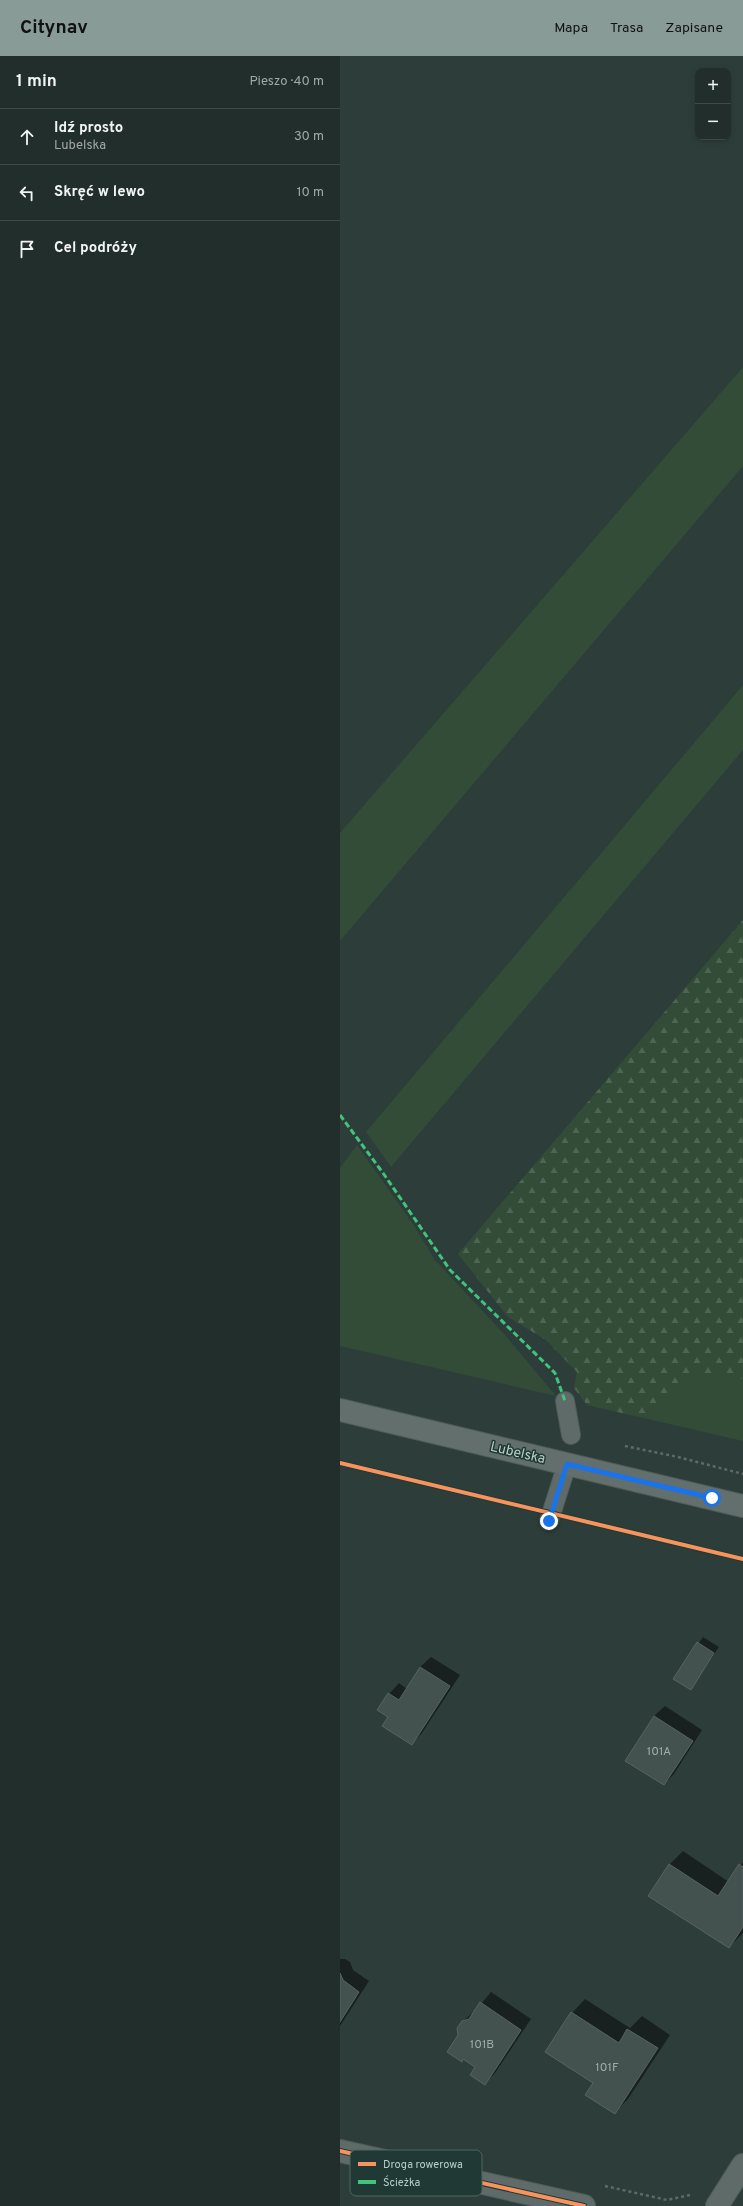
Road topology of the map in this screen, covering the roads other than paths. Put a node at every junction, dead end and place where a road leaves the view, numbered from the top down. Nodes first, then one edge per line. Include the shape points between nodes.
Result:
1 (565, 1401) dead end
2 (340, 1410) edge
3 (571, 1435) dead end
4 (567, 1464) junction
5 (743, 1506) edge
6 (549, 1521) dead end
7 (340, 2150) edge
8 (350, 2152) edge
9 (743, 2165) edge
10 (482, 2183) edge
11 (584, 2206) edge
12 (717, 2206) edge

1 - 3 lane
2 - 4 main road, Lubelska
4 - 5 main road, Lubelska
4 - 6 lane
7 - 8 street
9 - 12 street
10 - 11 street

